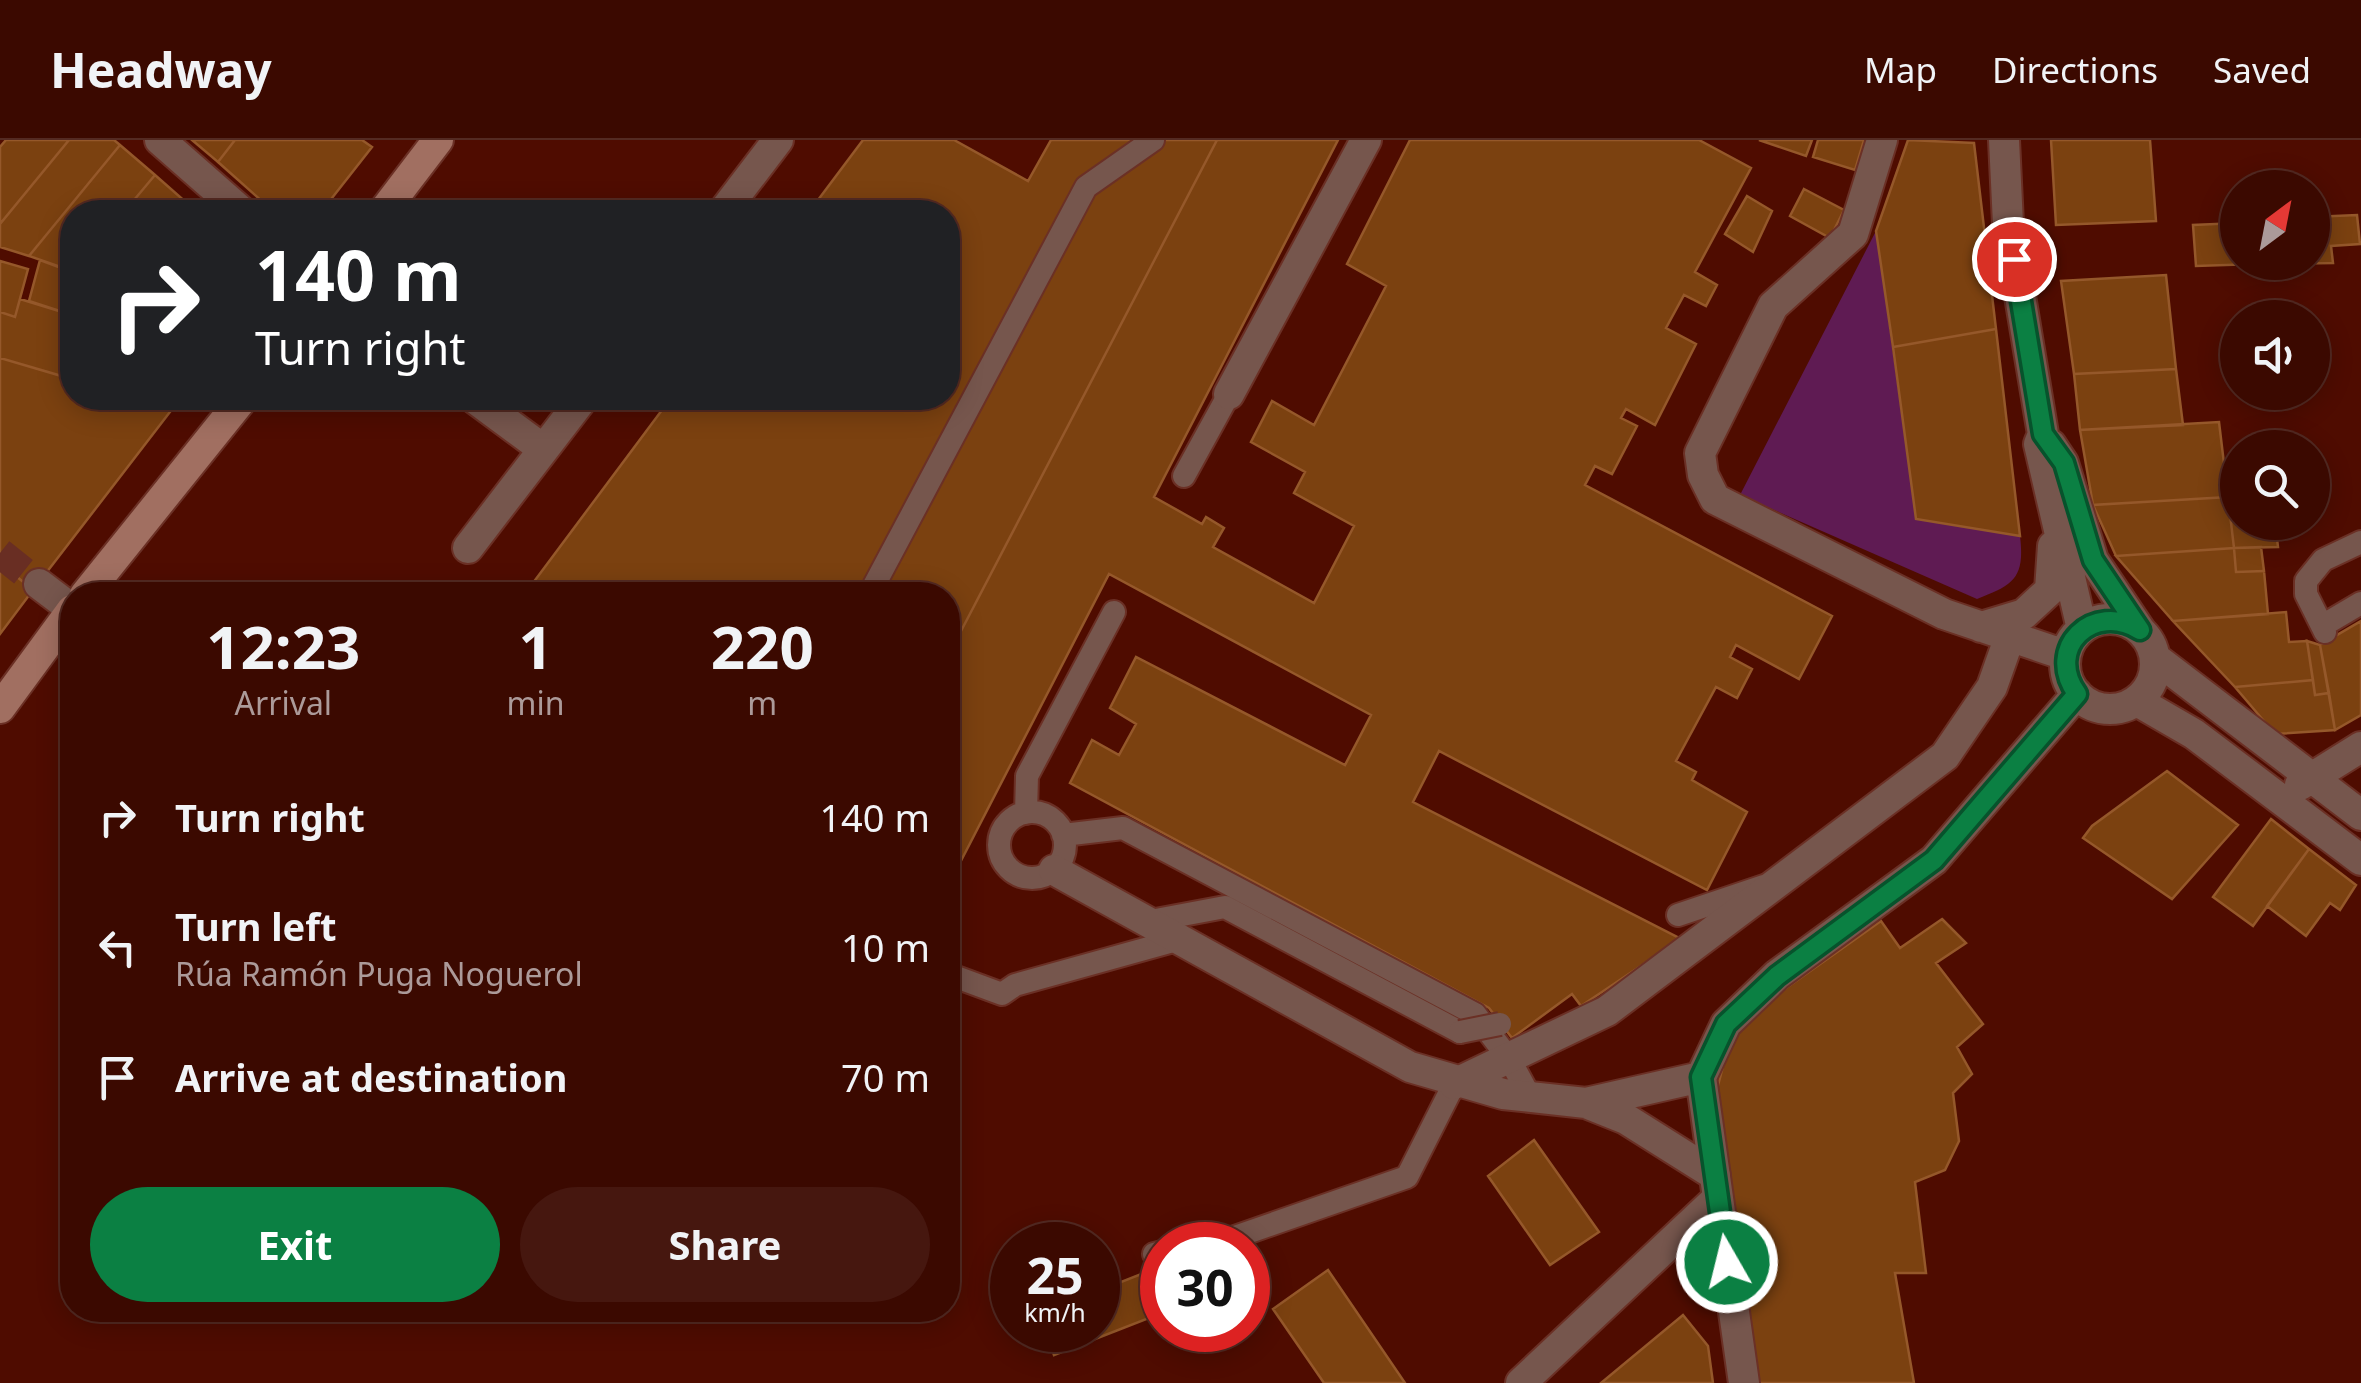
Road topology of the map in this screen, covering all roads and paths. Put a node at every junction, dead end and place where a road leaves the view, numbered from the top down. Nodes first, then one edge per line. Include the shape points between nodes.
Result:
1 (160, 140) edge
2 (438, 140) edge
3 (778, 140) edge
4 (1153, 140) edge
5 (1366, 140) edge
6 (1882, 140) edge
7 (2004, 140) edge
8 (228, 200) edge
9 (392, 200) edge
10 (732, 200) edge
11 (1229, 394) joint
12 (233, 410) edge
13 (490, 410) edge
14 (574, 410) edge
15 (2041, 439) junction
16 (544, 450) junction
17 (1184, 476) dead end
18 (2361, 542) edge
19 (468, 548) dead end
20 (95, 582) edge
21 (876, 582) edge
22 (38, 584) tunnel mouth
23 (60, 601) edge
24 (2361, 604) edge
25 (1114, 612) dead end
26 (60, 626) edge
27 (2082, 628) junction
28 (2140, 630) junction
29 (1995, 631) junction
30 (2065, 655) junction
31 (2154, 658) junction
32 (2077, 694) junction
33 (2136, 701) junction
34 (0, 708) edge
35 (2194, 734) junction
36 (2361, 747) edge
37 (2313, 776) junction
38 (1026, 813) junction
39 (2361, 815) edge
40 (1063, 835) junction
41 (2361, 860) edge
42 (1054, 870) junction
43 (1781, 880) junction
44 (1678, 915) dead end
45 (1144, 922) junction
46 (1177, 940) junction
47 (960, 978) edge
48 (1500, 1024) dead end
49 (1510, 1060) junction
50 (1701, 1077) junction
51 (1454, 1084) junction
52 (1530, 1097) junction
53 (1586, 1103) junction
54 (1716, 1187) junction
55 (1270, 1225) edge
56 (1521, 1383) edge
57 (1744, 1383) edge

1 - 8 street
2 - 9 street
3 - 10 street
4 - 21 lane via 1086,187
5 - 11 street
6 - 29 street via 1853,234 1773,306 1700,453 1703,475 1715,499 1944,614
7 - 15 street via 2008,224
11 - 17 lane
12 - 20 street
13 - 16 street
14 - 16 street
15 - 27 street
15 - 28 street via 2064,463 2093,560
15 - 29 street via 2053,543 2050,590
16 - 19 street
18 - 24 lane via 2324,560 2306,581 2324,629
22 - 23 street
25 - 38 lane via 1027,776
26 - 34 street
27 - 28 street via 2114,619
27 - 30 street
28 - 31 street
29 - 30 street
29 - 43 street via 1992,687 1945,756
30 - 32 street via 2066,678
31 - 33 street via 2154,675
31 - 37 street
32 - 33 street via 2108,710
32 - 50 street via 1934,860 1777,976 1726,1024
33 - 35 street
35 - 37 street via 2296,787
35 - 41 street
36 - 37 street
37 - 39 street
38 - 40 lane via 1050,818
38 - 42 lane via 990,841 1019,875 1040,878
40 - 42 lane via 1063,856
40 - 49 lane via 1123,828 1475,1014
42 - 45 street
43 - 44 lane
43 - 49 street via 1607,1011
45 - 46 street
45 - 48 lane, bridge via 1225,907 1460,1032
46 - 47 lane via 1002,994
46 - 51 street via 1398,1061
49 - 51 street
49 - 52 lane
50 - 53 street
50 - 54 street
51 - 52 street
51 - 55 lane via 1406,1177
52 - 53 street
53 - 54 street via 1626,1120
54 - 56 street
54 - 57 street

